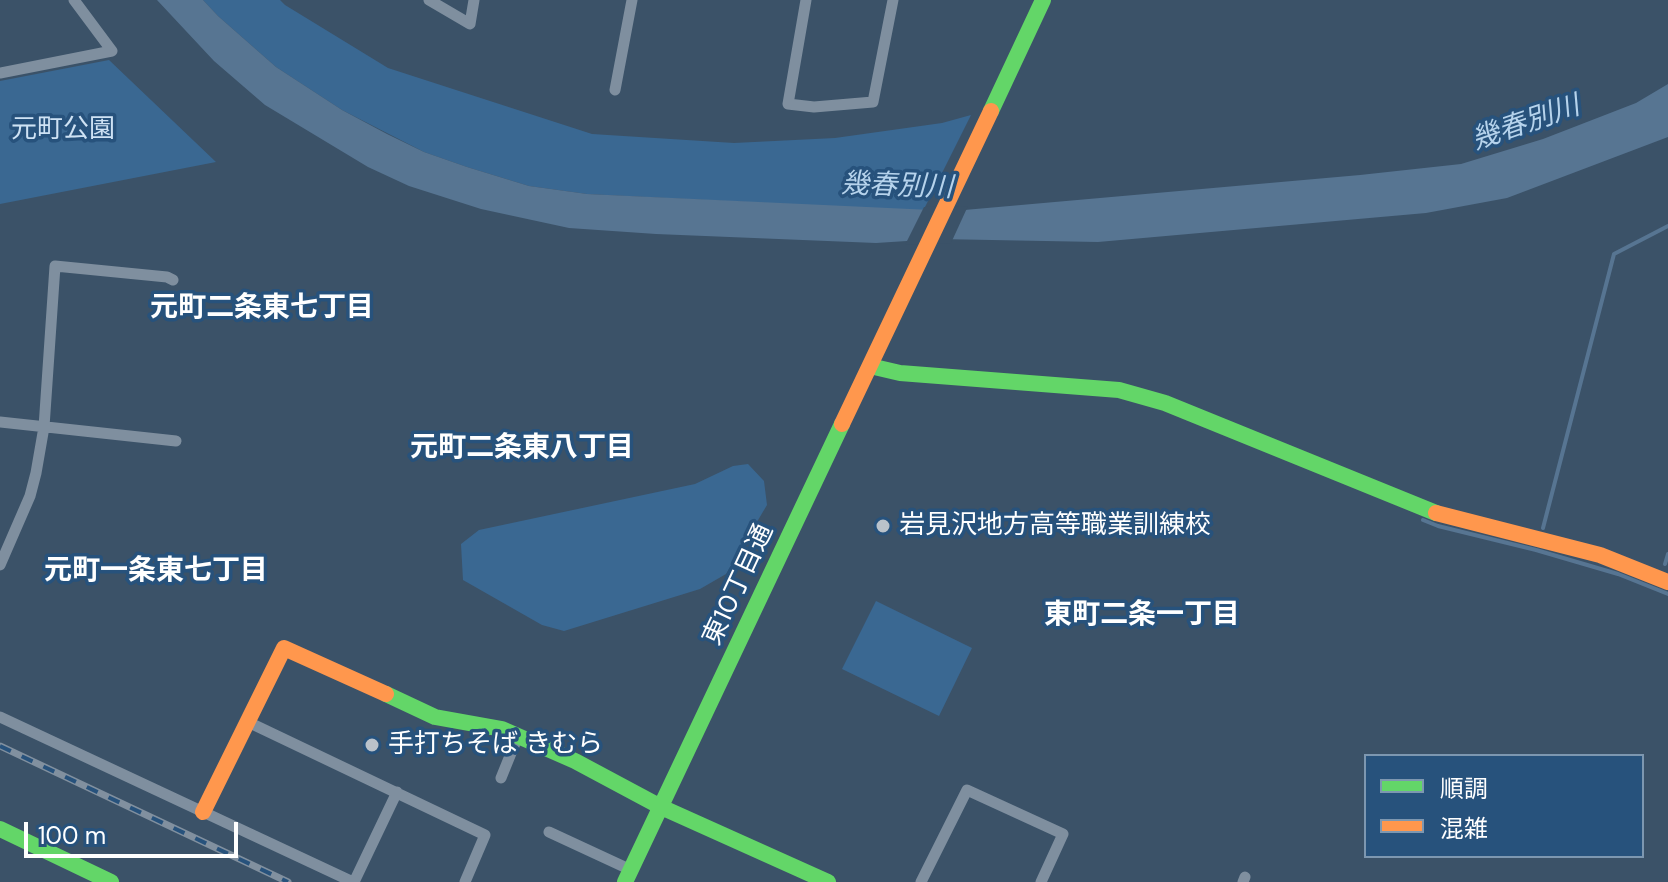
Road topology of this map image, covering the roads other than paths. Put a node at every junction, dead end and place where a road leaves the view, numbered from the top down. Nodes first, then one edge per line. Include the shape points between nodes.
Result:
1 (74, 0) edge
2 (429, 0) edge
3 (474, 0) edge
4 (632, 0) edge
5 (806, 0) edge
6 (893, 0) edge
7 (1043, 0) edge
8 (0, 73) edge
9 (615, 90) dead end
10 (173, 280) dead end
11 (870, 366) junction
12 (0, 422) edge
13 (44, 427) junction
14 (176, 441) dead end
15 (0, 565) edge
16 (1668, 582) edge
17 (0, 717) edge
18 (248, 722) junction
19 (518, 736) junction
20 (501, 778) dead end
21 (397, 792) junction
22 (661, 807) junction
23 (203, 812) junction
24 (0, 829) edge
25 (549, 832) dead end
26 (628, 876) edge
27 (111, 882) edge
28 (353, 882) edge
29 (465, 882) edge
30 (828, 882) edge
31 (921, 882) edge
32 (1041, 882) edge

1 - 8 street via 112,51
2 - 3 street via 470,24
4 - 9 street
5 - 6 street via 788,104 814,107 873,102
7 - 11 street, 東10丁目通
10 - 13 street via 55,266
11 - 16 street via 900,373 1119,390 1165,403 1432,512 1600,555
11 - 22 street, 東10丁目通
12 - 13 street
13 - 14 street
13 - 15 street via 30,496
17 - 23 street
18 - 19 street via 284,648 435,717
18 - 21 street
18 - 23 street
19 - 20 street
19 - 22 street
21 - 28 street
21 - 29 street via 485,835
22 - 26 street, 東10丁目通
22 - 30 street
23 - 28 street
24 - 27 street
25 - 26 street
31 - 32 street via 967,790 1063,834

